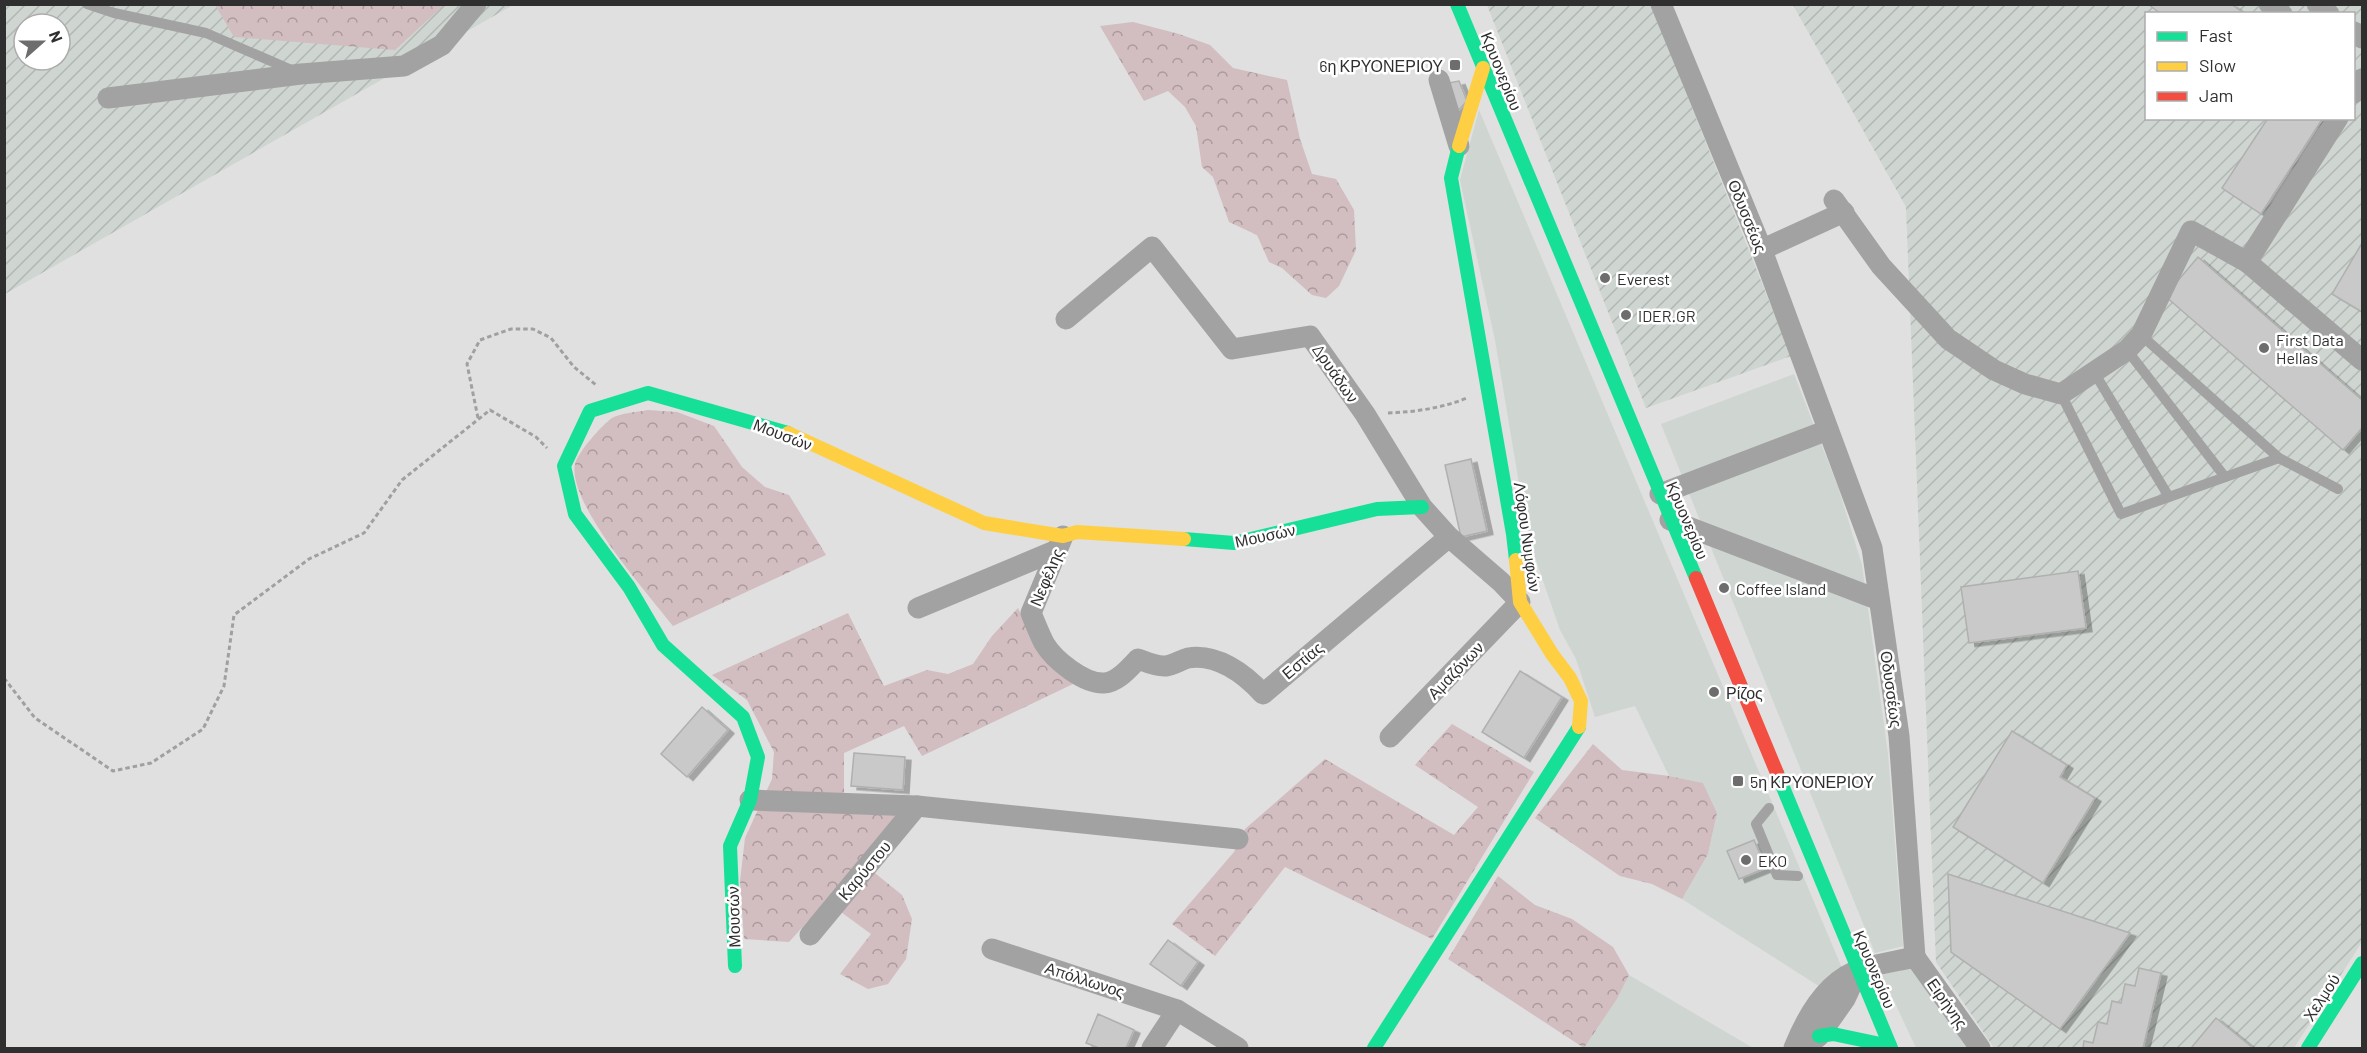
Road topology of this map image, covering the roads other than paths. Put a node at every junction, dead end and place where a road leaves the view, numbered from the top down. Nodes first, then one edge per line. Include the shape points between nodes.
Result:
1 (87, 4) edge
2 (476, 4) edge
3 (1457, 4) edge
4 (1661, 4) edge
5 (1483, 68) junction
6 (301, 74) junction
7 (1439, 80) dead end
8 (108, 98) dead end
9 (2337, 120) edge
10 (1459, 146) junction
11 (1761, 250) junction
12 (2247, 262) junction
13 (1066, 319) dead end
14 (2134, 343) junction
15 (2362, 360) edge
16 (2094, 372) junction
17 (2061, 394) junction
18 (1828, 430) junction
19 (2280, 458) junction
20 (2225, 477) junction
21 (2338, 489) dead end
22 (1660, 495) junction
23 (2169, 496) junction
24 (1422, 507) junction
25 (1670, 520) junction
26 (1449, 537) junction
27 (1060, 543) junction
28 (1880, 600) junction
29 (1520, 602) junction
30 (918, 608) dead end
31 (1138, 659) joint
32 (1390, 737) dead end
33 (750, 800) junction
34 (918, 806) junction
35 (1769, 808) dead end
36 (1238, 839) dead end
37 (1798, 876) dead end
38 (810, 935) dead end
39 (992, 949) dead end
40 (1915, 957) junction
41 (2362, 963) edge
42 (735, 966) dead end
43 (1858, 970) junction
44 (1177, 1010) junction
45 (1819, 1036) junction
46 (1890, 1047) edge
47 (1152, 1048) edge
48 (1238, 1048) edge
49 (1374, 1048) edge
50 (1794, 1048) edge
51 (1800, 1048) edge
52 (1980, 1048) edge
53 (2308, 1048) edge

1 - 6 lane via 206,33
2 - 6 street via 442,45 404,66
3 - 5 street, Κρυονερίου
4 - 11 street, Οδυσσέως
5 - 10 street, Λόφου Νυμφών
5 - 22 street, Κρυονερίου
6 - 8 street
7 - 10 street
9 - 12 street
10 - 29 street, Λόφου Νυμφών via 1451,178 1513,534
11 - 17 street via 1839,206 1881,266 1948,339 1994,370
11 - 18 street, Οδυσσέως
12 - 14 street via 2191,231
12 - 15 street
13 - 24 street, Δρυάδων via 1152,247 1232,349 1310,336 1365,414
14 - 16 street
14 - 19 lane
14 - 20 lane
16 - 17 street
16 - 23 lane
17 - 23 lane via 2121,514
18 - 22 street
18 - 28 street, Οδυσσέως via 1872,548
19 - 20 lane
19 - 21 lane
20 - 23 lane
22 - 25 street, Κρυονερίου
24 - 26 street, Δρυάδων
24 - 27 street, Μουσών via 1377,510 1234,543 1077,532
25 - 28 street
25 - 43 street, Κρυονερίου
26 - 29 street, Δρυάδων
26 - 31 street, Εστίας via 1263,694 1245,674 1211,660 1188,658 1167,666
27 - 30 street
27 - 31 street, Νεφέλης via 1031,613 1045,645 1068,668 1091,681 1106,683 1119,677
27 - 33 street, Μουσών via 984,523 781,430 648,393 590,411 564,466 575,514 629,587 663,645 743,717 758,757
28 - 40 street, Οδυσσέως via 1899,736
29 - 32 street, Αμαζόνων
29 - 49 street, Λόφου Νυμφών via 1570,678 1581,701 1581,724
33 - 34 street
33 - 42 street, Μουσών via 730,846
34 - 36 street
34 - 38 street, Καρύστου
35 - 37 lane via 1756,824 1777,874
39 - 44 street, Απόλλωνος
40 - 43 street
40 - 52 street, Ειρήνης
41 - 53 street, Χελμού
43 - 45 street via 1845,999
43 - 46 street, Κρυονερίου
43 - 50 street via 1830,988 1806,1020
44 - 47 street
44 - 48 street, Απόλλωνος
45 - 46 street via 1833,1034
45 - 51 street

